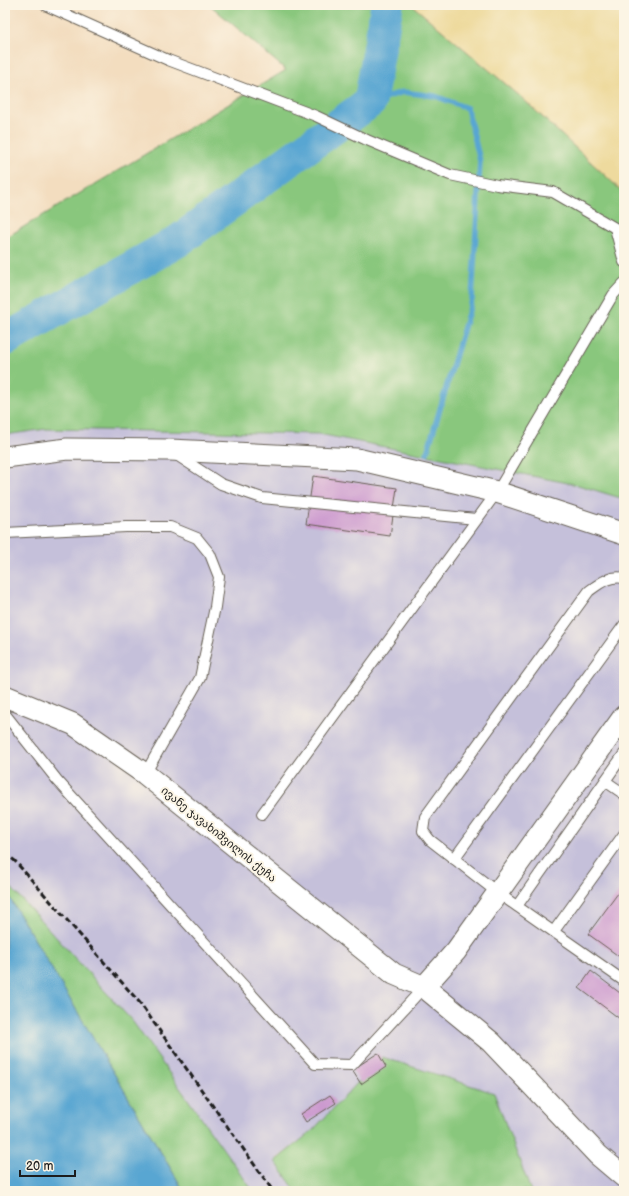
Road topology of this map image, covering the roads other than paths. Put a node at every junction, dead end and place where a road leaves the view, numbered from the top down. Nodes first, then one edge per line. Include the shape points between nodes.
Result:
1 (45, 5) edge
2 (624, 262) edge
3 (624, 282) edge
4 (170, 450) junction
5 (5, 457) edge
6 (497, 492) junction
7 (476, 519) junction
8 (5, 533) edge
9 (624, 534) edge
10 (624, 578) edge
11 (624, 625) edge
12 (5, 696) edge
13 (5, 714) edge
14 (624, 716) edge
15 (624, 754) edge
16 (145, 774) junction
17 (605, 781) junction
18 (624, 794) edge
19 (262, 814) dead end
20 (624, 834) edge
21 (454, 859) junction
22 (498, 893) junction
23 (516, 906) junction
24 (554, 931) junction
25 (624, 981) edge
26 (424, 987) junction
27 (624, 1177) edge

1 - 2 lane via 168,60 316,116 450,175 497,185 553,192 615,228
3 - 6 lane via 613,295
4 - 5 street via 67,449
4 - 6 street via 357,459
4 - 7 lane via 221,484 262,498
6 - 7 lane
6 - 9 street
7 - 19 lane
8 - 16 lane via 170,527 197,538 210,554 219,577 200,678
10 - 21 lane via 615,576 589,591 425,816 423,831
11 - 21 lane
12 - 16 street, ივანე ჯავახიშვილის ქუჩა via 73,724
13 - 26 lane via 57,780 315,1064 352,1065
14 - 22 street
15 - 17 lane
16 - 26 street, ივანე ჯავახიშვილის ქუჩა via 394,974
17 - 18 lane
17 - 23 lane
20 - 24 lane
21 - 22 lane
22 - 23 lane
22 - 26 street via 456,951
23 - 24 lane
24 - 25 lane
26 - 27 street, ივანე ჯავახიშვილის ქუჩა via 492,1042 598,1155

